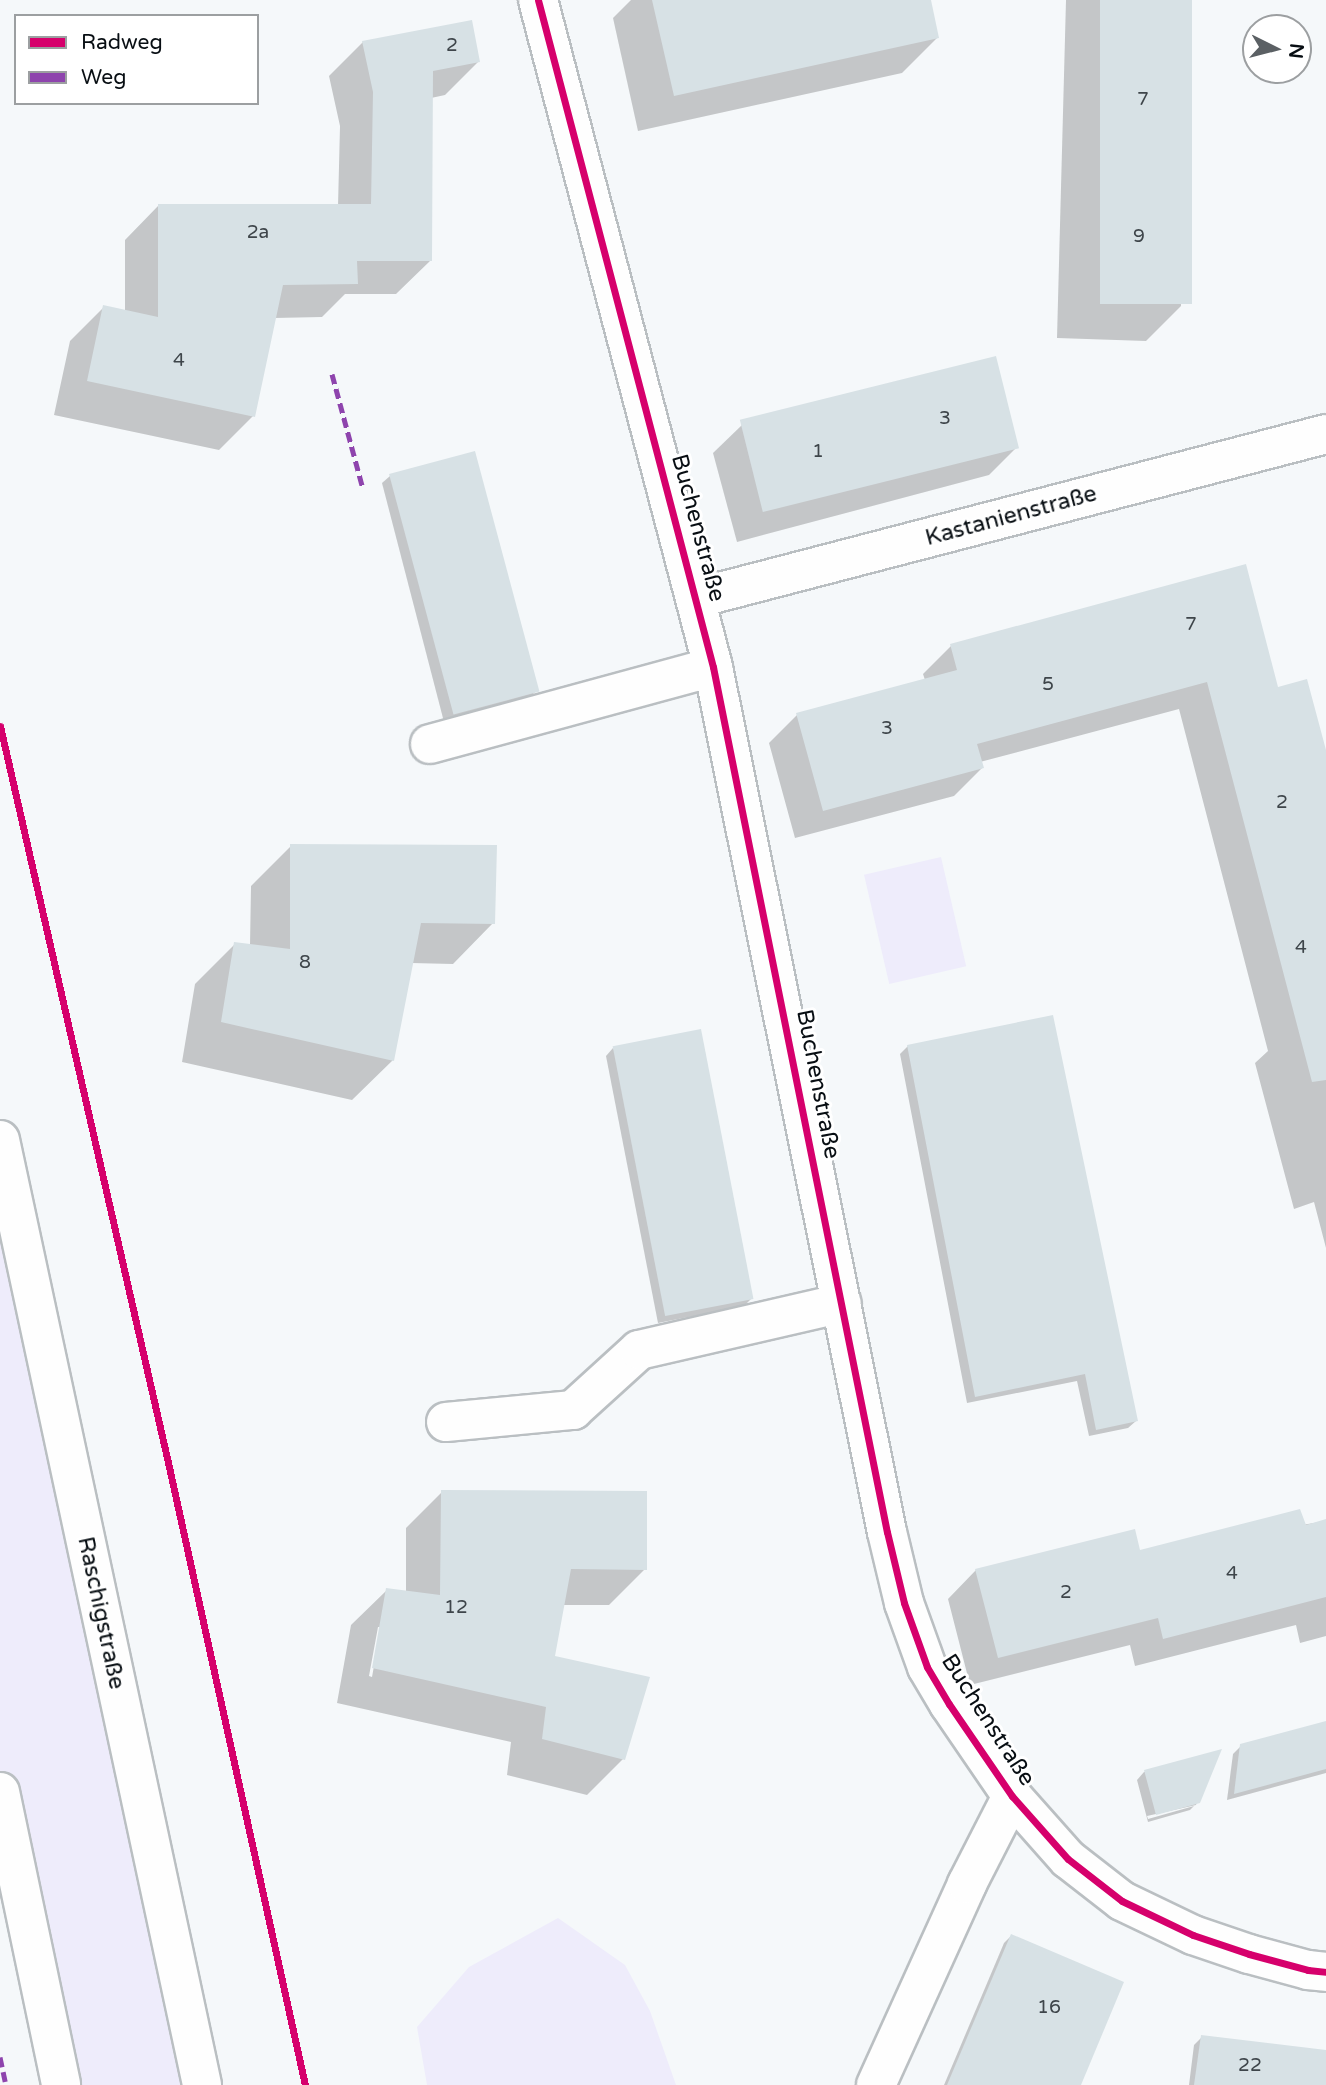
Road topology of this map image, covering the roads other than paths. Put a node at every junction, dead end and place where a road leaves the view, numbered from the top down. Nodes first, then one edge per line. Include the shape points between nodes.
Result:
1 (538, 0) edge
2 (1326, 433) edge
3 (697, 598) junction
4 (713, 667) junction
5 (430, 744) dead end
6 (0, 1140) edge
7 (842, 1303) junction
8 (446, 1422) dead end
9 (0, 1792) edge
10 (1012, 1796) junction
11 (1326, 1972) edge
12 (61, 2085) edge
13 (202, 2085) edge
14 (876, 2085) edge

1 - 3 street, Buchenstraße
2 - 3 street, Kastanienstraße
3 - 4 street, Buchenstraße
4 - 5 street
4 - 7 street, Buchenstraße
6 - 13 street, Raschigstraße
7 - 8 street via 639,1349 573,1410
7 - 10 street, Buchenstraße via 904,1603 927,1667
9 - 12 street
10 - 11 street, Buchenstraße via 1068,1859 1122,1901 1194,1936 1261,1958
10 - 14 street, Buchenstraße

